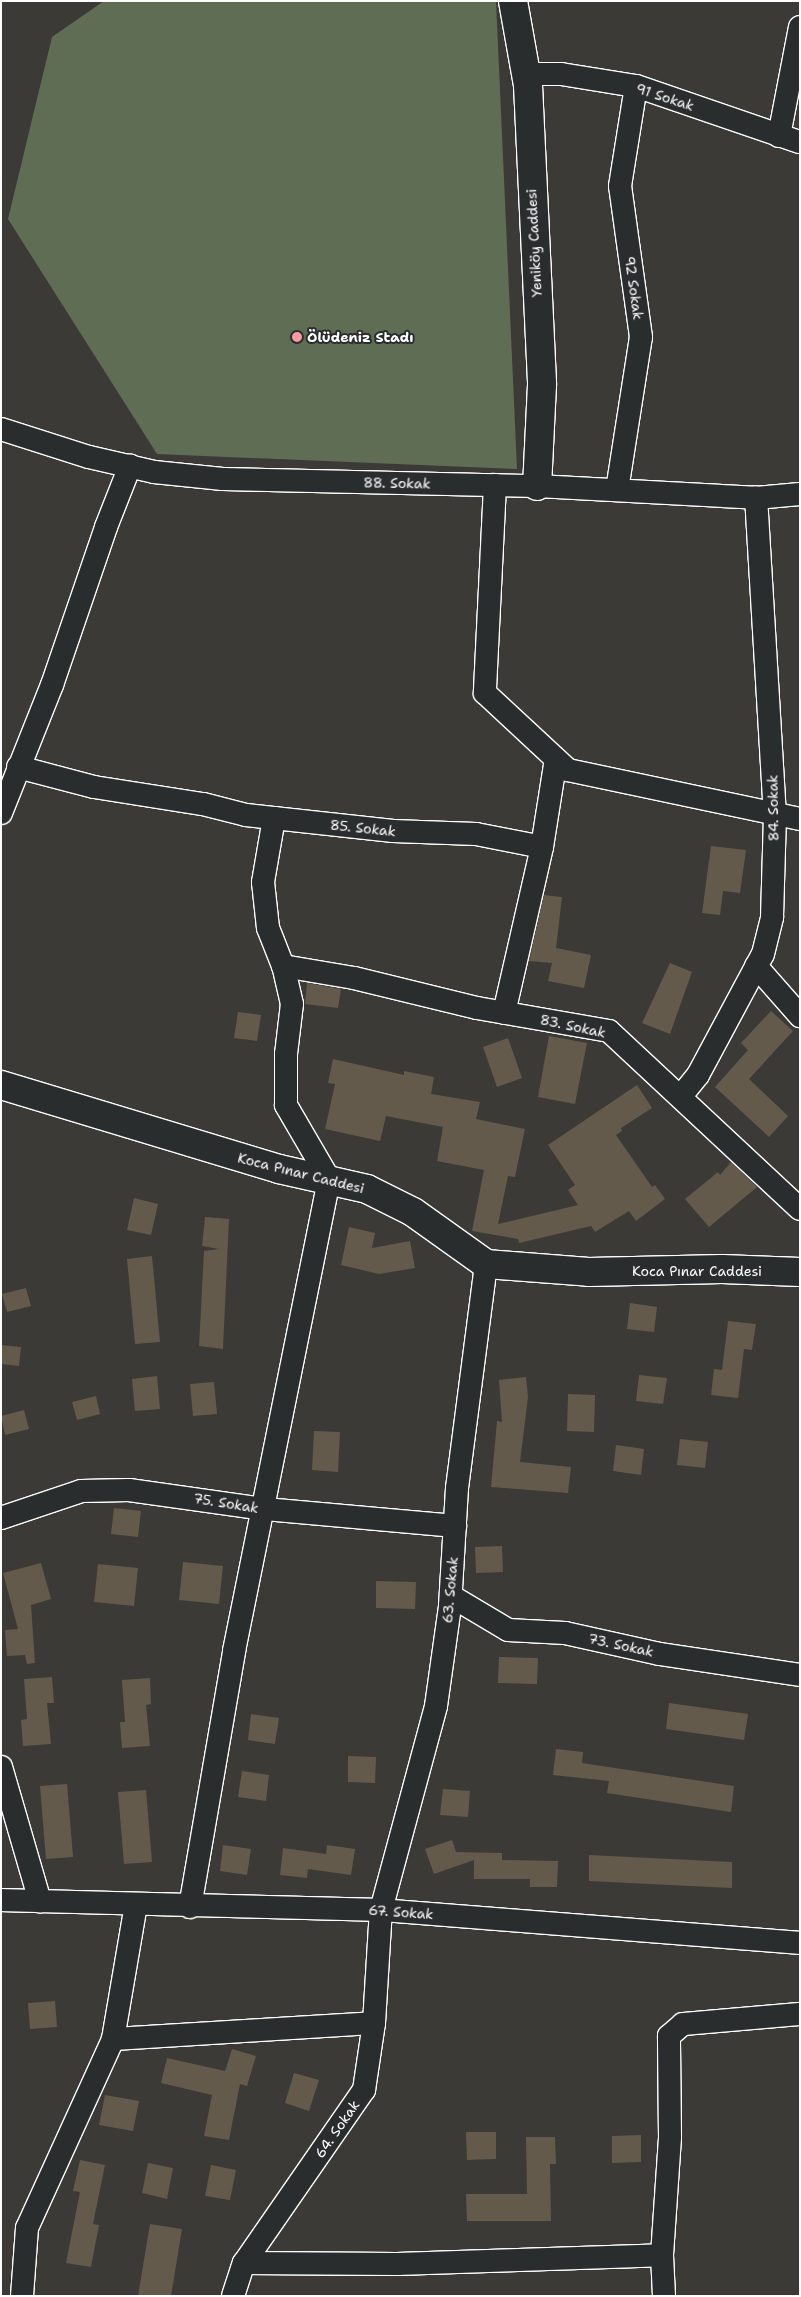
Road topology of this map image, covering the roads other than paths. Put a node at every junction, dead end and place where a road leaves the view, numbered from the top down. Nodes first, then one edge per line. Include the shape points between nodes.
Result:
1 (513, 1) edge
2 (800, 27) edge
3 (526, 74) junction
4 (636, 86) junction
5 (789, 139) edge
6 (1, 428) edge
7 (130, 466) junction
8 (495, 485) junction
9 (537, 486) junction
10 (617, 490) junction
11 (800, 494) edge
12 (756, 498) junction
13 (556, 758) junction
14 (18, 767) junction
15 (1, 813) edge
16 (775, 816) junction
17 (274, 818) junction
18 (800, 819) edge
19 (542, 847) junction
20 (283, 966) junction
21 (756, 966) junction
22 (504, 1013) junction
23 (800, 1016) edge
24 (1, 1085) edge
25 (681, 1096) junction
26 (329, 1179) junction
27 (800, 1209) edge
28 (486, 1264) junction
29 (800, 1272) edge
30 (265, 1509) junction
31 (1, 1518) edge
32 (455, 1526) junction
33 (450, 1596) junction
34 (800, 1675) edge
35 (1, 1767) edge
36 (1, 1900) edge
37 (40, 1901) junction
38 (136, 1905) junction
39 (190, 1906) junction
40 (381, 1910) junction
41 (800, 1942) edge
42 (800, 2014) edge
43 (374, 2023) junction
44 (113, 2039) junction
45 (662, 2255) junction
46 (244, 2263) junction
47 (22, 2296) edge
48 (234, 2296) edge
49 (664, 2296) edge

1 - 3 street, Yeniköy Caddesi
2 - 5 street
3 - 4 street, 91 Sokak via 562,74
3 - 9 street, Yeniköy Caddesi via 542,385
4 - 5 street, 91 Sokak
4 - 10 street, 92 Sokak via 620,186 641,337
6 - 7 street, 88. Sokak
7 - 8 street, 88. Sokak via 223,479
7 - 14 street via 52,685
8 - 9 street, 88. Sokak
8 - 13 street via 484,693
9 - 10 street, 88. Sokak
10 - 12 street, 88. Sokak
11 - 12 street, 88. Sokak
12 - 16 street, 84. Sokak
13 - 16 street via 568,770
13 - 19 street
14 - 15 street
14 - 17 street, 85. Sokak via 94,787
16 - 18 street
16 - 21 street, 84. Sokak via 772,917 763,954
17 - 19 street, 85. Sokak via 393,831 476,834
17 - 20 street via 262,882 268,928
19 - 22 street
20 - 22 street, 83. Sokak via 354,978
20 - 26 street via 292,1004 286,1054 286,1105
21 - 23 street
21 - 25 street, 84. Sokak via 698,1075
22 - 25 street, 83. Sokak via 609,1031
24 - 26 street, Koca Pınar Caddesi via 279,1169
25 - 27 street, 83. Sokak
26 - 28 street, Koca Pınar Caddesi via 367,1190 413,1212
26 - 30 street
28 - 29 street, Koca Pınar Caddesi via 589,1272 722,1269
28 - 32 street, 63. Sokak
30 - 31 street, 75. Sokak via 129,1490 81,1491
30 - 32 street, 75. Sokak
30 - 39 street via 234,1651
32 - 33 street, 63. Sokak
33 - 34 street, 73. Sokak via 508,1630 565,1633 660,1654
33 - 40 street, 63. Sokak via 436,1706
35 - 37 street
36 - 37 street, 67. Sokak
37 - 38 street, 67. Sokak
38 - 39 street, 67. Sokak
38 - 44 street
39 - 40 street, 67. Sokak
40 - 41 street, 67. Sokak
40 - 43 street, 64. Sokak
42 - 45 street via 683,2024 669,2036 670,2136
43 - 44 street
43 - 46 street, 64. Sokak via 364,2090
44 - 47 street via 27,2228
45 - 46 street via 397,2264
45 - 49 street
46 - 48 street, 64. Sokak

